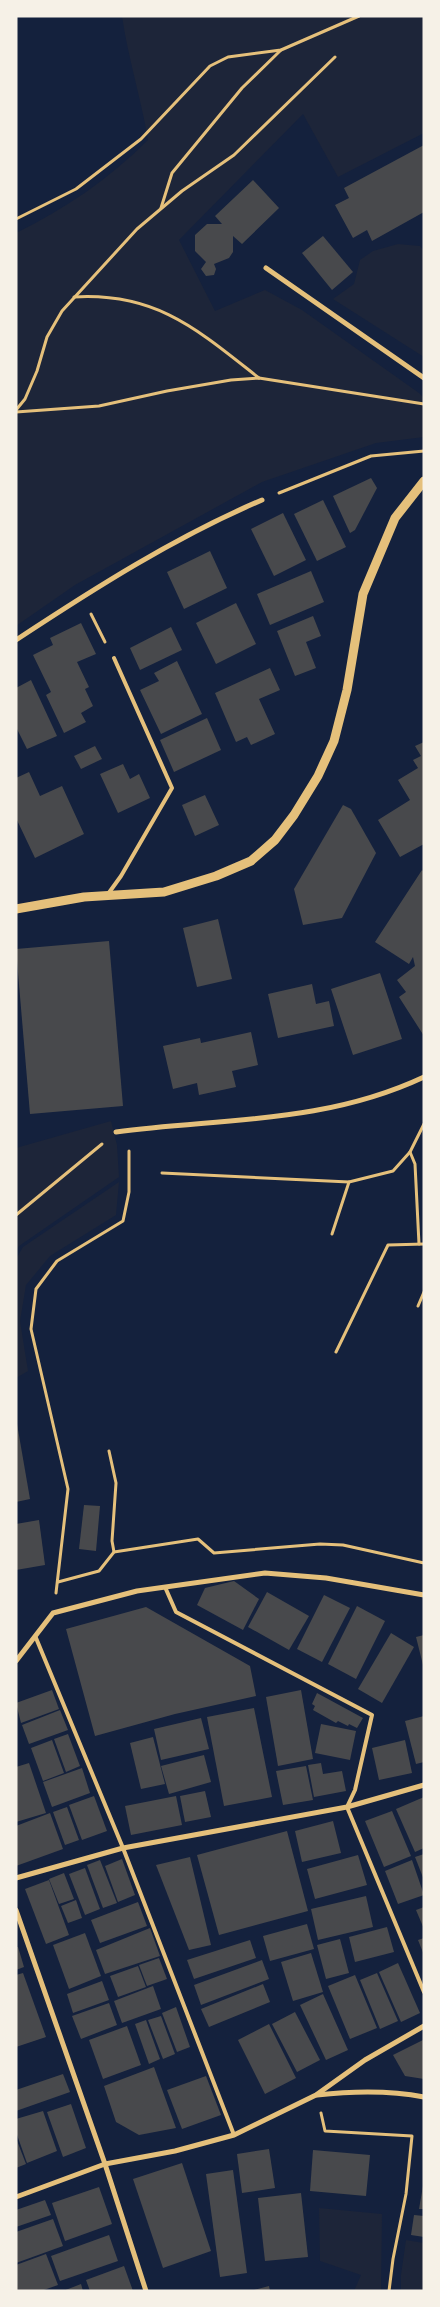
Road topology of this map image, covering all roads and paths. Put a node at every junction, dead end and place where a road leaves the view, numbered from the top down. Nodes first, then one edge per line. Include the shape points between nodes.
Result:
1 (360, 16) edge
2 (281, 50) junction
3 (335, 57) dead end
4 (161, 208) junction
5 (16, 220) edge
6 (266, 268) dead end
7 (74, 298) junction
8 (259, 378) junction
9 (424, 378) edge
10 (424, 404) edge
11 (16, 411) edge
12 (424, 451) edge
13 (424, 481) edge
14 (262, 500) joint
15 (82, 596) junction
16 (16, 640) edge
17 (114, 658) joint
18 (106, 896) junction
19 (16, 909) edge
20 (424, 1077) edge
21 (424, 1124) edge
22 (129, 1131) junction
23 (116, 1132) joint
24 (410, 1152) junction
25 (162, 1173) dead end
26 (349, 1182) junction
27 (16, 1215) edge
28 (332, 1234) dead end
29 (419, 1244) junction
30 (424, 1244) edge
31 (424, 1292) edge
32 (418, 1306) dead end
33 (336, 1352) dead end
34 (110, 1451) dead end
35 (114, 1552) junction
36 (424, 1563) edge
37 (58, 1582) junction
38 (166, 1587) junction
39 (424, 1595) edge
40 (53, 1613) junction
41 (36, 1638) junction
42 (16, 1661) edge
43 (424, 1785) edge
44 (347, 1807) junction
45 (123, 1848) junction
46 (16, 1878) edge
47 (16, 1910) edge
48 (424, 1992) edge
49 (424, 2026) edge
50 (316, 2095) junction
51 (424, 2097) edge
52 (234, 2135) junction
53 (105, 2164) junction
54 (16, 2197) edge
55 (146, 2291) edge
56 (389, 2291) edge

1 - 2 path
2 - 4 path via 242,88 172,173
2 - 5 path via 228,57 210,66 141,139 76,189
3 - 4 path via 234,155
4 - 7 path via 137,229
6 - 9 street
7 - 8 path via 101,296 134,301 164,312 199,331
7 - 11 path via 53,324 29,391
8 - 10 path
8 - 11 path via 167,391 99,406
12 - 14 path via 371,456
13 - 18 street via 395,518 362,594 347,690 334,741 318,776 275,840 251,861 216,876 164,892
14 - 15 street via 226,515
15 - 16 street
15 - 17 path
17 - 18 lane via 172,788
18 - 19 street via 84,896
20 - 22 street via 341,1106 279,1118
21 - 24 path
22 - 23 street
22 - 37 path via 129,1192 123,1221 57,1261 36,1289 31,1330 68,1489
23 - 27 path
24 - 26 path via 393,1171
24 - 29 path via 415,1164
25 - 26 path
26 - 28 path
29 - 30 path
29 - 33 path via 388,1245
31 - 32 path
34 - 35 path via 116,1483
35 - 36 path via 198,1539 214,1553 344,1545
35 - 37 path via 99,1571
37 - 40 path
38 - 39 street via 265,1572 326,1578
38 - 40 street via 136,1591
38 - 44 lane via 176,1612 372,1715 355,1790
40 - 41 street
41 - 42 street
41 - 45 lane
43 - 44 street
44 - 45 street
44 - 48 lane
45 - 46 street
45 - 52 lane
47 - 53 street
49 - 50 street via 365,2060
50 - 51 street via 350,2091
50 - 52 street
50 - 56 path via 326,2131 412,2136 406,2194
52 - 53 street via 175,2151
53 - 54 street
53 - 55 street

